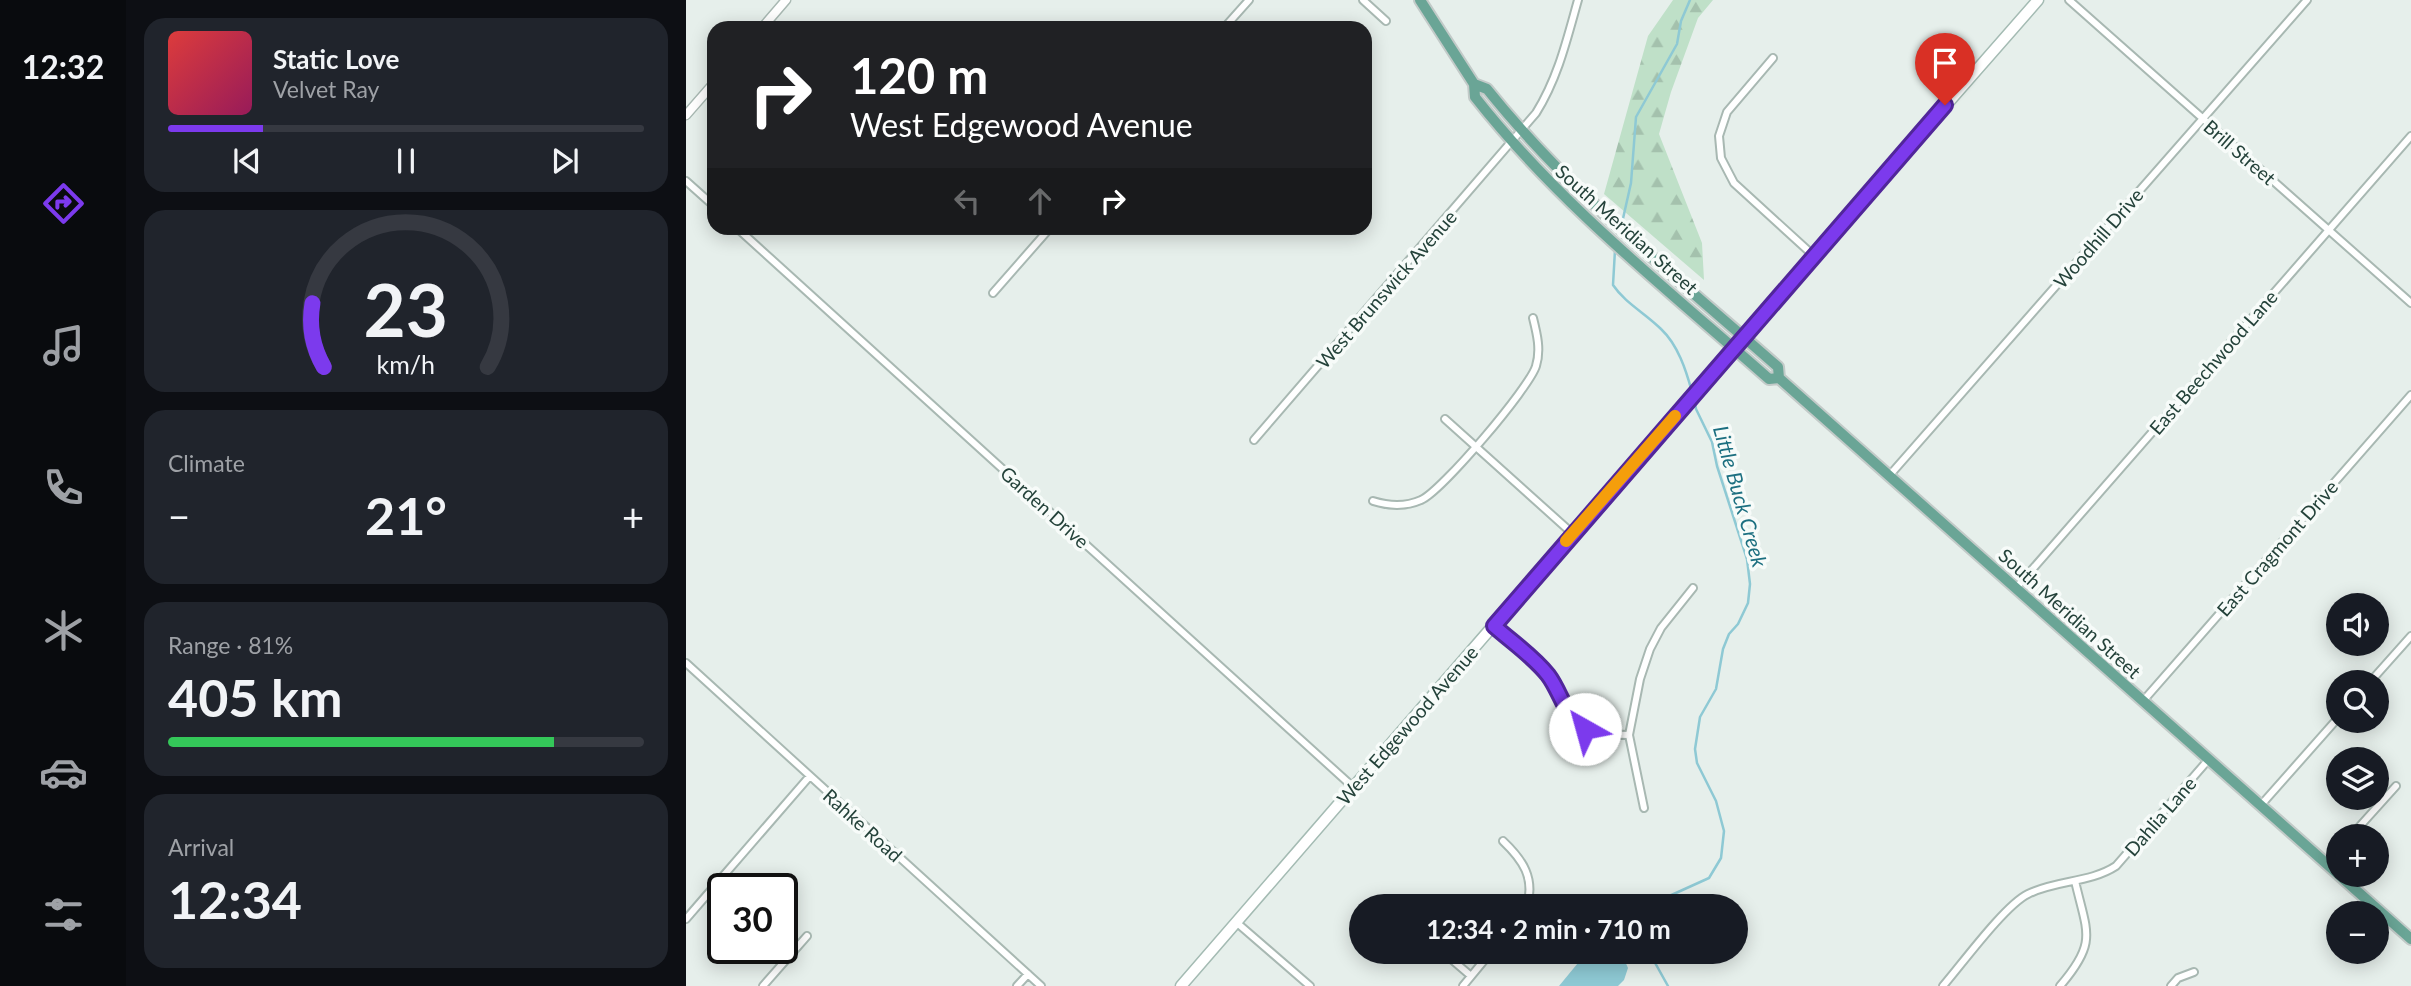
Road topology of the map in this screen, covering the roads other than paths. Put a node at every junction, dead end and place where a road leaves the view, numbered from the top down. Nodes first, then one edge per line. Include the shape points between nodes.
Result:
1 (786, 0) edge
2 (1249, 0) edge
3 (1363, 0) edge
4 (1420, 0) edge
5 (1578, 0) edge
6 (2038, 0) edge
7 (2069, 0) edge
8 (2307, 0) edge
9 (768, 21) edge
10 (1230, 21) edge
11 (1386, 21) dead end
12 (1773, 58) dead end
13 (707, 91) edge
14 (686, 115) edge
15 (2203, 119) junction
16 (2411, 136) edge
17 (1517, 137) junction
18 (686, 181) edge
19 (707, 200) edge
20 (2329, 230) junction
21 (745, 235) edge
22 (1044, 235) edge
23 (1814, 256) junction
24 (993, 293) dead end
25 (2411, 303) edge
26 (1533, 318) dead end
27 (1744, 337) junction
28 (1734, 348) junction
29 (1779, 378) junction
30 (2411, 395) edge
31 (1446, 419) dead end
32 (1254, 440) dead end
33 (1475, 446) junction
34 (1889, 476) junction
35 (1373, 501) dead end
36 (1573, 534) junction
37 (1693, 588) dead end
38 (2015, 588) junction
39 (1494, 626) junction
40 (2411, 636) edge
41 (686, 663) edge
42 (2381, 670) edge
43 (2143, 701) junction
44 (2326, 732) edge
45 (1629, 735) junction
46 (2209, 759) junction
47 (809, 777) junction
48 (2396, 786) dead end
49 (1353, 787) junction
50 (2261, 805) junction
51 (1644, 808) dead end
52 (2362, 824) edge
53 (1503, 841) dead end
54 (2326, 863) edge
55 (2075, 881) junction
56 (2352, 887) edge
57 (1529, 894) edge
58 (686, 919) edge
59 (1236, 922) junction
60 (807, 936) dead end
61 (2411, 939) edge
62 (1457, 964) edge
63 (1481, 964) edge
64 (2194, 972) dead end
65 (1028, 974) junction
66 (1471, 976) junction
67 (2062, 983) edge
68 (763, 986) edge
69 (1017, 986) edge
70 (1041, 986) edge
71 (1181, 986) edge
72 (1310, 986) edge
73 (1463, 986) edge
74 (1943, 986) edge
75 (2071, 986) edge
76 (2171, 986) edge

1 - 9 street
2 - 10 street
3 - 11 street
4 - 17 main road, South Meridian Street via 1474,84 1475,97
5 - 17 street, West Brunswick Avenue via 1551,85
6 - 23 main road, West Edgewood Avenue
7 - 15 street, Brill Street
8 - 15 street, Woodhill Drive
12 - 23 street via 1727,112 1719,136 1720,154 1734,183
13 - 14 street
15 - 20 street, Brill Street
15 - 34 street, Woodhill Drive
16 - 20 street, East Beechwood Lane
17 - 27 main road, South Meridian Street
17 - 28 main road, South Meridian Street via 1546,180
17 - 32 street, West Brunswick Avenue
18 - 19 street
20 - 25 street, Brill Street
20 - 38 street, East Beechwood Lane
21 - 49 street, Garden Drive
22 - 24 street
23 - 27 main road, West Edgewood Avenue
26 - 33 street via 1538,351 1533,376
27 - 28 main road, West Edgewood Avenue
27 - 29 main road, South Meridian Street via 1777,367
28 - 29 main road, South Meridian Street via 1769,379
28 - 36 main road, West Edgewood Avenue
29 - 34 main road, South Meridian Street
30 - 43 street, East Cragmont Drive
31 - 33 street
33 - 35 street via 1422,500 1397,505
33 - 36 street
34 - 38 main road, South Meridian Street
36 - 39 main road, West Edgewood Avenue
37 - 45 street via 1668,617 1650,649
38 - 43 main road, South Meridian Street
39 - 45 street via 1543,669 1579,726 1599,734
39 - 49 main road, West Edgewood Avenue
40 - 42 street
41 - 47 street, Rahke Road
43 - 46 main road, South Meridian Street
44 - 50 street
45 - 51 street
46 - 50 main road, South Meridian Street
46 - 55 street, Dahlia Lane via 2116,866
47 - 58 street
47 - 65 street, Rahke Road
48 - 52 street
49 - 59 main road, West Edgewood Avenue
50 - 54 main road, South Meridian Street
53 - 57 street via 1526,868
55 - 67 street via 2086,947 2081,961
55 - 74 street, Dahlia Lane via 2031,892 2015,902
56 - 61 main road, South Meridian Street
59 - 71 main road, West Edgewood Avenue
59 - 72 street
60 - 68 street
62 - 66 street
63 - 66 street
64 - 76 street
65 - 69 street
65 - 70 street, Rahke Road
66 - 73 street
67 - 75 street

